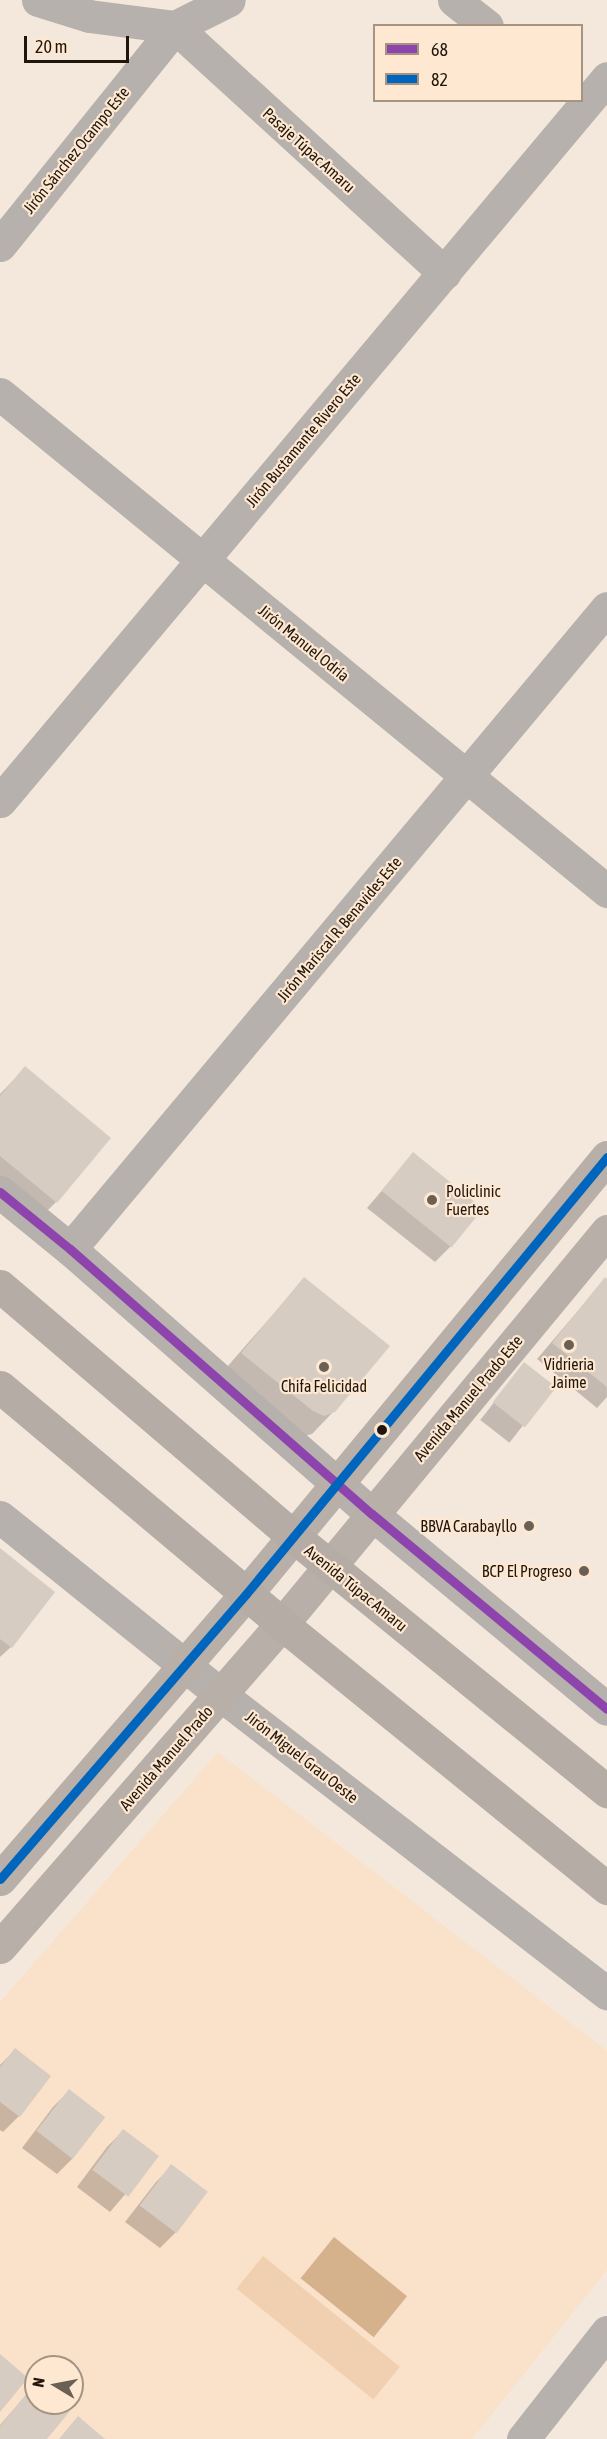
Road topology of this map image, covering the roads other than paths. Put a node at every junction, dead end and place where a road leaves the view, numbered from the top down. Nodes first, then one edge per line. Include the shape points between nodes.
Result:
1 (38, 0) edge
2 (229, 0) edge
3 (454, 0) edge
4 (484, 24) edge
5 (175, 27) junction
6 (607, 78) edge
7 (591, 109) edge
8 (0, 245) edge
9 (444, 273) junction
10 (0, 394) edge
11 (202, 560) junction
12 (607, 608) edge
13 (466, 776) junction
14 (0, 801) edge
15 (607, 891) edge
16 (607, 1157) edge
17 (0, 1192) edge
18 (607, 1231) edge
19 (70, 1249) junction
20 (0, 1286) edge
21 (0, 1387) edge
22 (339, 1484) junction
23 (372, 1514) junction
24 (0, 1517) edge
25 (293, 1536) junction
26 (330, 1567) junction
27 (246, 1594) junction
28 (282, 1624) junction
29 (185, 1665) junction
30 (221, 1695) junction
31 (607, 1709) edge
32 (607, 1791) edge
33 (0, 1879) edge
34 (607, 1888) edge
35 (0, 1947) edge
36 (607, 1993) edge
37 (607, 2332) edge
38 (523, 2439) edge

1 - 5 street via 89,16
2 - 5 street
3 - 4 street
5 - 8 street, Jirón Sánchez Ocampo Este
5 - 9 street, Pasaje Túpac Amaru
6 - 7 street, Jirón Bustamante Rivero Este
7 - 9 street, Jirón Bustamante Rivero Este
9 - 11 street, Jirón Bustamante Rivero Este
10 - 11 street, Jirón Manuel Odría
11 - 13 street, Jirón Manuel Odría
11 - 14 street, Jirón Bustamante Rivero Este
12 - 13 street, Jirón Mariscal R. Benavides Este
13 - 15 street, Jirón Manuel Odría
13 - 19 street, Jirón Mariscal R. Benavides Este
16 - 22 main road
17 - 19 street
18 - 23 main road, Avenida Manuel Prado Este
19 - 22 street
20 - 25 highway, Avenida Túpac Amaru
21 - 27 highway
22 - 23 street
22 - 25 main road
23 - 26 main road, Avenida Manuel Prado Este
23 - 31 street
24 - 29 street, Jirón Miguel Grau Oeste
25 - 26 highway, Avenida Túpac Amaru
25 - 27 main road
26 - 28 main road, Avenida Manuel Prado
26 - 32 highway, Avenida Túpac Amaru
27 - 28 highway
27 - 29 main road
28 - 30 main road, Avenida Manuel Prado
28 - 34 highway
29 - 30 street, Jirón Miguel Grau Oeste
29 - 33 main road
30 - 35 main road, Avenida Manuel Prado
30 - 36 street, Jirón Miguel Grau Oeste
37 - 38 street

